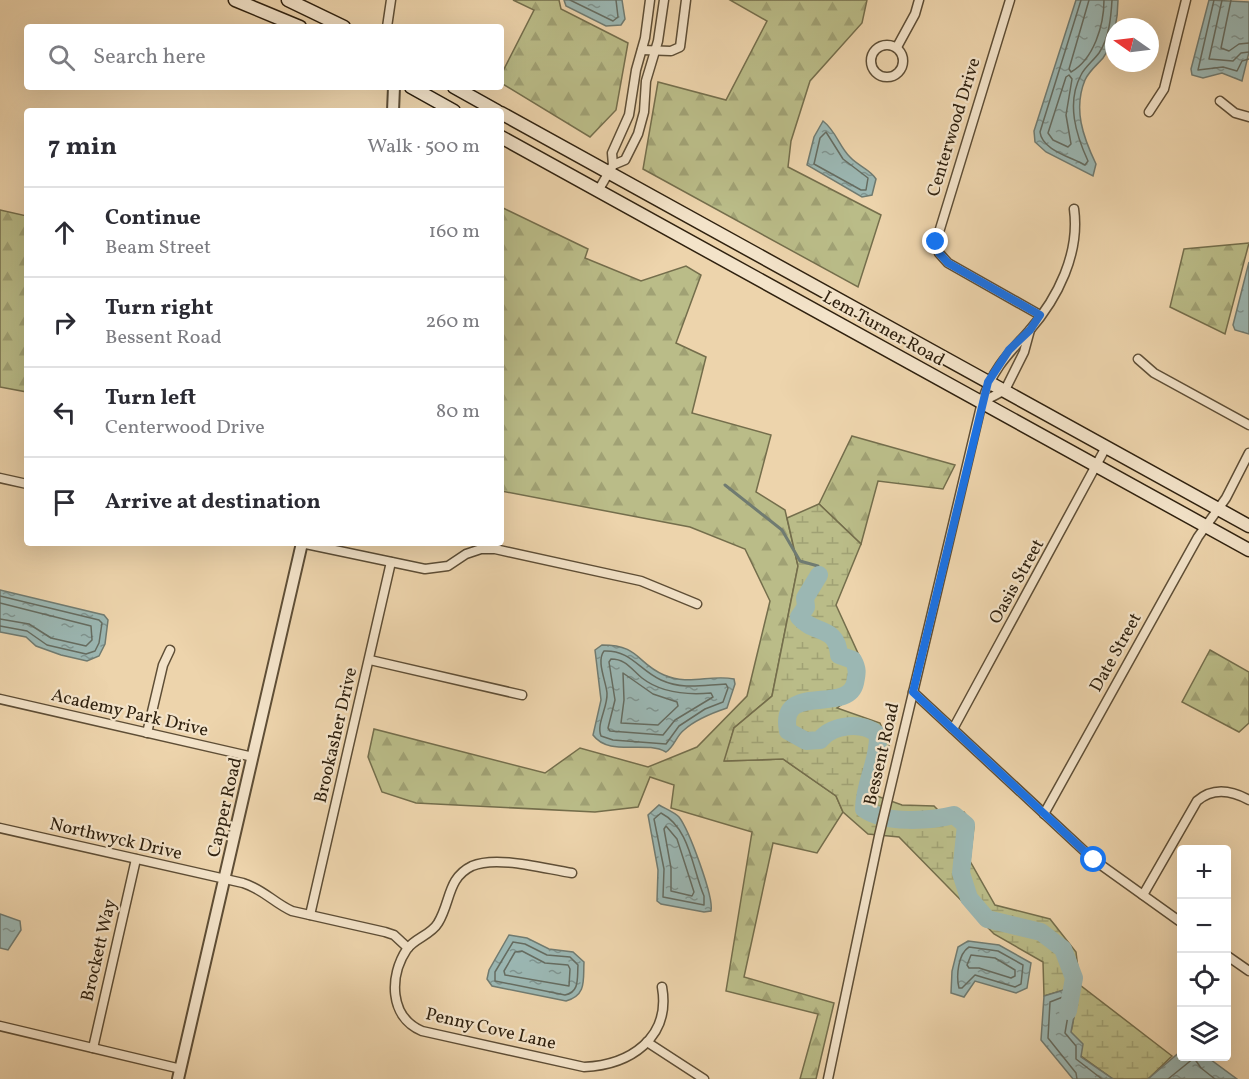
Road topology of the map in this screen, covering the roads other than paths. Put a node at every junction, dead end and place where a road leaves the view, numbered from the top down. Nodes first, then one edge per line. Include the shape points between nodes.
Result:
1 (235, 0) edge
2 (288, 0) edge
3 (391, 0) edge
4 (650, 0) edge
5 (664, 0) edge
6 (686, 0) edge
7 (919, 0) edge
8 (1010, 0) edge
9 (1186, 0) edge
10 (293, 24) edge
11 (338, 24) edge
12 (387, 24) edge
13 (897, 47) dead end
14 (642, 50) junction
15 (654, 52) junction
16 (394, 90) edge
17 (416, 90) edge
18 (459, 90) edge
19 (1220, 101) dead end
20 (393, 108) edge
21 (449, 108) edge
22 (492, 108) edge
23 (1149, 111) dead end
24 (504, 115) edge
25 (1249, 117) edge
26 (504, 139) edge
27 (610, 168) junction
28 (598, 191) junction
29 (1074, 209) dead end
30 (803, 279) junction
31 (793, 298) junction
32 (1040, 315) junction
33 (1030, 330) junction
34 (1138, 359) dead end
35 (988, 382) junction
36 (1005, 390) junction
37 (982, 402) junction
38 (1249, 425) edge
39 (1106, 447) junction
40 (1249, 453) edge
41 (1098, 466) junction
42 (0, 478) edge
43 (24, 483) edge
44 (1218, 508) junction
45 (1206, 526) junction
46 (1249, 526) edge
47 (301, 546) edge
48 (316, 546) edge
49 (1249, 550) edge
50 (391, 562) junction
51 (697, 604) dead end
52 (170, 650) dead end
53 (370, 660) junction
54 (913, 692) junction
55 (522, 695) dead end
56 (0, 699) edge
57 (953, 729) junction
58 (147, 734) junction
59 (253, 757) junction
60 (1249, 800) edge
61 (1044, 814) junction
62 (0, 828) edge
63 (136, 859) junction
64 (572, 873) dead end
65 (225, 880) junction
66 (1143, 895) junction
67 (310, 915) junction
68 (1177, 919) edge
69 (408, 948) junction
70 (1231, 958) edge
71 (1249, 970) edge
72 (662, 987) dead end
73 (0, 1026) edge
74 (647, 1042) junction
75 (93, 1048) junction
76 (180, 1074) edge
77 (704, 1079) edge
78 (828, 1079) edge

1 - 10 main road
2 - 11 main road
3 - 12 street
4 - 14 street
5 - 15 street
6 - 15 street via 680,47
7 - 13 street
8 - 32 street, Centerwood Drive via 936,242 948,263
9 - 23 street via 1164,89
14 - 15 street
14 - 27 street via 629,115 612,153
15 - 27 street via 638,134 625,160
16 - 20 street
17 - 21 main road
18 - 22 main road, Lem Turner Road
19 - 25 street via 1235,113
24 - 27 main road, Lem Turner Road
26 - 28 main road, Lem Turner Road
27 - 28 street
27 - 30 main road, Lem Turner Road
28 - 31 main road, Lem Turner Road
29 - 32 street, Bessent Road via 1076,230 1066,272
30 - 31 main road
30 - 35 main road, Lem Turner Road
31 - 37 main road, Lem Turner Road
32 - 33 street, Bessent Road
33 - 35 street, Bessent Road via 1009,350
33 - 36 street, Bessent Road
34 - 38 street via 1154,373
35 - 36 main road, Lem Turner Road
35 - 37 street, Bessent Road
36 - 37 street
36 - 39 main road, Lem Turner Road
37 - 41 main road, Lem Turner Road
37 - 54 street, Bessent Road
39 - 41 street, Oasis Street
39 - 44 main road, Lem Turner Road
40 - 44 street, Date Street
41 - 45 main road, Lem Turner Road
41 - 57 street, Oasis Street
42 - 43 street
44 - 45 street, Date Street
44 - 46 main road, Lem Turner Road
45 - 49 main road, Lem Turner Road
45 - 61 street, Date Street
47 - 59 street, Capper Road
48 - 50 street
50 - 51 street via 437,569 473,551 495,549 641,581
50 - 53 street, Brookasher Drive
52 - 58 street
53 - 55 street
53 - 67 street, Brookasher Drive
54 - 57 street
54 - 78 street, Bessent Road
56 - 58 street, Academy Park Drive
57 - 61 street
58 - 59 street, Academy Park Drive
59 - 65 street, Capper Road
60 - 66 street via 1218,791 1197,801
61 - 66 street via 1094,860
62 - 63 street, Northwyck Drive
63 - 65 street, Northwyck Drive
63 - 75 street, Brockett Way
64 - 69 street via 492,861 475,865 461,872 453,883 438,924
65 - 67 street, Northwyck Drive via 257,888 281,906
65 - 76 street, Capper Road
66 - 68 street
67 - 69 street, Northwyck Drive via 394,935
69 - 74 street, Penny Cove Lane via 401,961 395,992 397,1008 411,1026 422,1031 584,1067 622,1061
70 - 71 street
72 - 74 street, Penny Cove Lane via 665,1001
73 - 75 street
74 - 77 street
75 - 76 street

